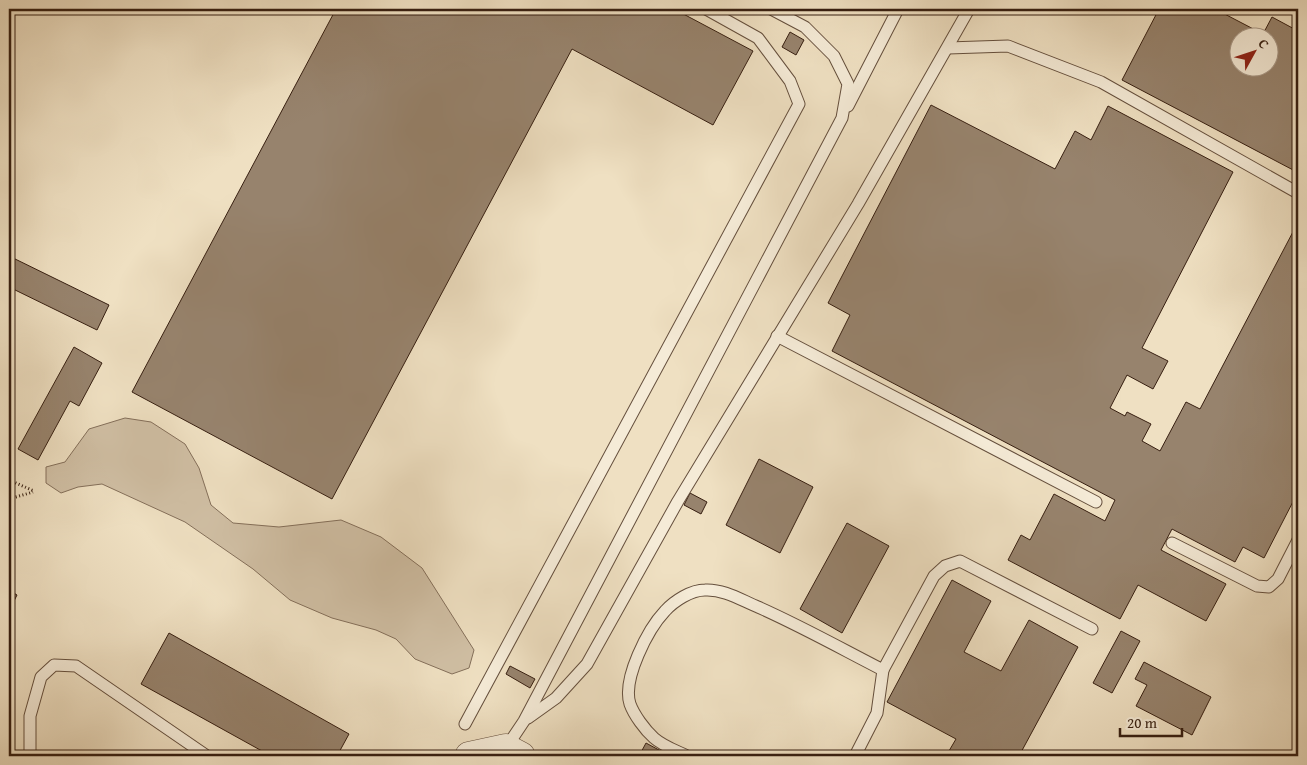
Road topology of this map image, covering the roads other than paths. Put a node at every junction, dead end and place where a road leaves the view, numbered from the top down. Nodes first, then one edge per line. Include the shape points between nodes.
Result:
1 (706, 9) edge
2 (771, 9) edge
3 (898, 9) edge
4 (969, 9) edge
5 (948, 48) junction
6 (842, 118) junction
7 (1298, 193) edge
8 (777, 336) junction
9 (1096, 502) dead end
10 (1298, 540) edge
11 (1172, 543) dead end
12 (1092, 629) dead end
13 (883, 670) junction
14 (524, 721) junction
15 (465, 724) dead end
16 (513, 752) edge
17 (30, 756) edge
18 (207, 756) edge
19 (469, 756) edge
20 (687, 756) edge
21 (855, 756) edge

1 - 15 lane via 758,38 790,81 799,104
2 - 6 lane via 804,27 834,56 848,84
3 - 6 lane
4 - 5 lane
5 - 7 lane via 1008,46 1101,82
5 - 8 lane
6 - 14 lane
8 - 9 lane
8 - 14 lane via 678,501 587,664 556,698
10 - 11 lane via 1278,579 1269,587 1258,586
12 - 13 lane via 960,561 945,566 934,576
13 - 20 lane via 727,593 704,590 687,595 666,610 653,626 634,666 629,685 630,704 654,738
13 - 21 lane via 877,713
14 - 16 lane
16 - 19 street
17 - 18 lane via 30,716 40,676 54,664 76,666

